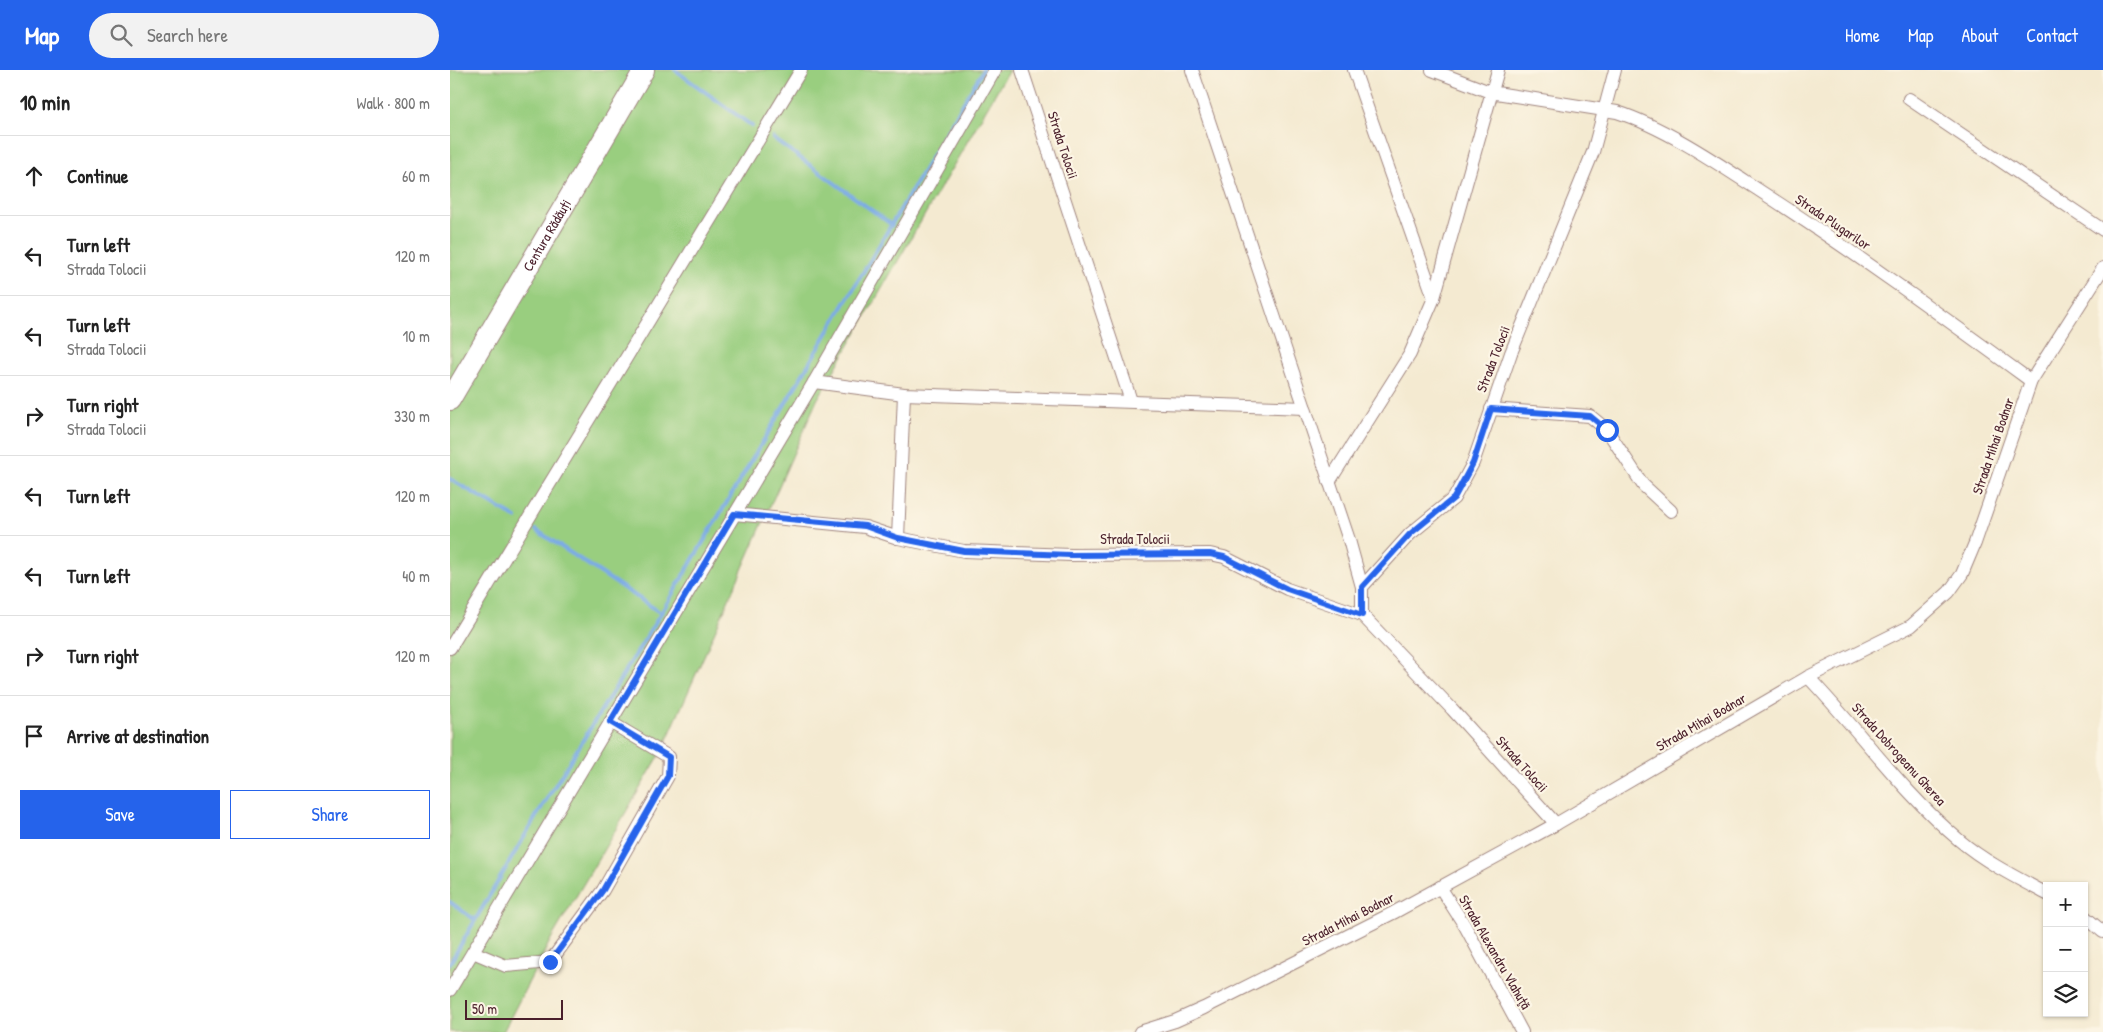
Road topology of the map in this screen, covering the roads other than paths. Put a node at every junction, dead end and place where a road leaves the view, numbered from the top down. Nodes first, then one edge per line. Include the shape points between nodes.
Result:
1 (644, 70) edge
2 (801, 70) edge
3 (995, 70) edge
4 (1022, 70) edge
5 (1192, 70) edge
6 (1354, 70) edge
7 (1432, 70) edge
8 (1498, 70) edge
9 (1615, 70) edge
10 (1490, 92) junction
11 (1909, 98) dead end
12 (1605, 110) junction
13 (2103, 230) edge
14 (2103, 268) edge
15 (1434, 298) junction
16 (2031, 381) junction
17 (814, 382) junction
18 (904, 394) junction
19 (450, 400) edge
20 (1131, 401) junction
21 (1305, 408) junction
22 (1491, 409) junction
23 (1329, 482) junction
24 (1671, 510) dead end
25 (734, 514) junction
26 (898, 538) junction
27 (1362, 587) junction
28 (1362, 615) junction
29 (450, 648) edge
30 (1808, 677) junction
31 (610, 722) junction
32 (1556, 824) junction
33 (1440, 887) junction
34 (2043, 892) edge
35 (2088, 919) edge
36 (2103, 932) edge
37 (473, 952) junction
38 (450, 990) edge
39 (1140, 1032) edge
40 (1522, 1032) edge

1 - 19 main road, Centura Rădăuți
2 - 29 street
3 - 17 street
4 - 20 street, Strada Tolocii
5 - 21 street
6 - 15 street
7 - 10 street
8 - 10 street
9 - 12 street, Strada Tolocii
10 - 12 street
10 - 15 street
11 - 13 street
12 - 16 street, Strada Plugarilor via 1631,117 1709,158 1814,226
12 - 22 street, Strada Tolocii via 1592,152 1510,353
14 - 16 street, Strada Mihai Bodnar
15 - 23 street via 1410,354
16 - 30 street, Strada Mihai Bodnar via 1975,543 1962,574 1949,592 1911,626
17 - 18 street
17 - 25 street
18 - 20 street
18 - 26 street
20 - 21 street
21 - 23 street
22 - 24 street via 1590,416 1607,430 1643,485
22 - 27 street, Strada Tolocii via 1473,463 1454,498 1410,534
23 - 27 street
25 - 26 street, Strada Tolocii via 865,526
25 - 31 street
26 - 28 street, Strada Tolocii via 964,551 1070,555 1210,554 1224,557 1287,589
27 - 28 street
28 - 32 street, Strada Tolocii
30 - 32 street, Strada Mihai Bodnar
30 - 34 street, Strada Dobrogeanu Gherea via 1844,714 1908,792 1959,841
31 - 37 street
31 - 37 street via 669,757 668,776 603,890 550,962 506,966
32 - 33 street, Strada Mihai Bodnar
33 - 39 street, Strada Mihai Bodnar via 1204,1008
33 - 40 street, Strada Alexandru Vlahuţă
35 - 36 street
37 - 38 street

